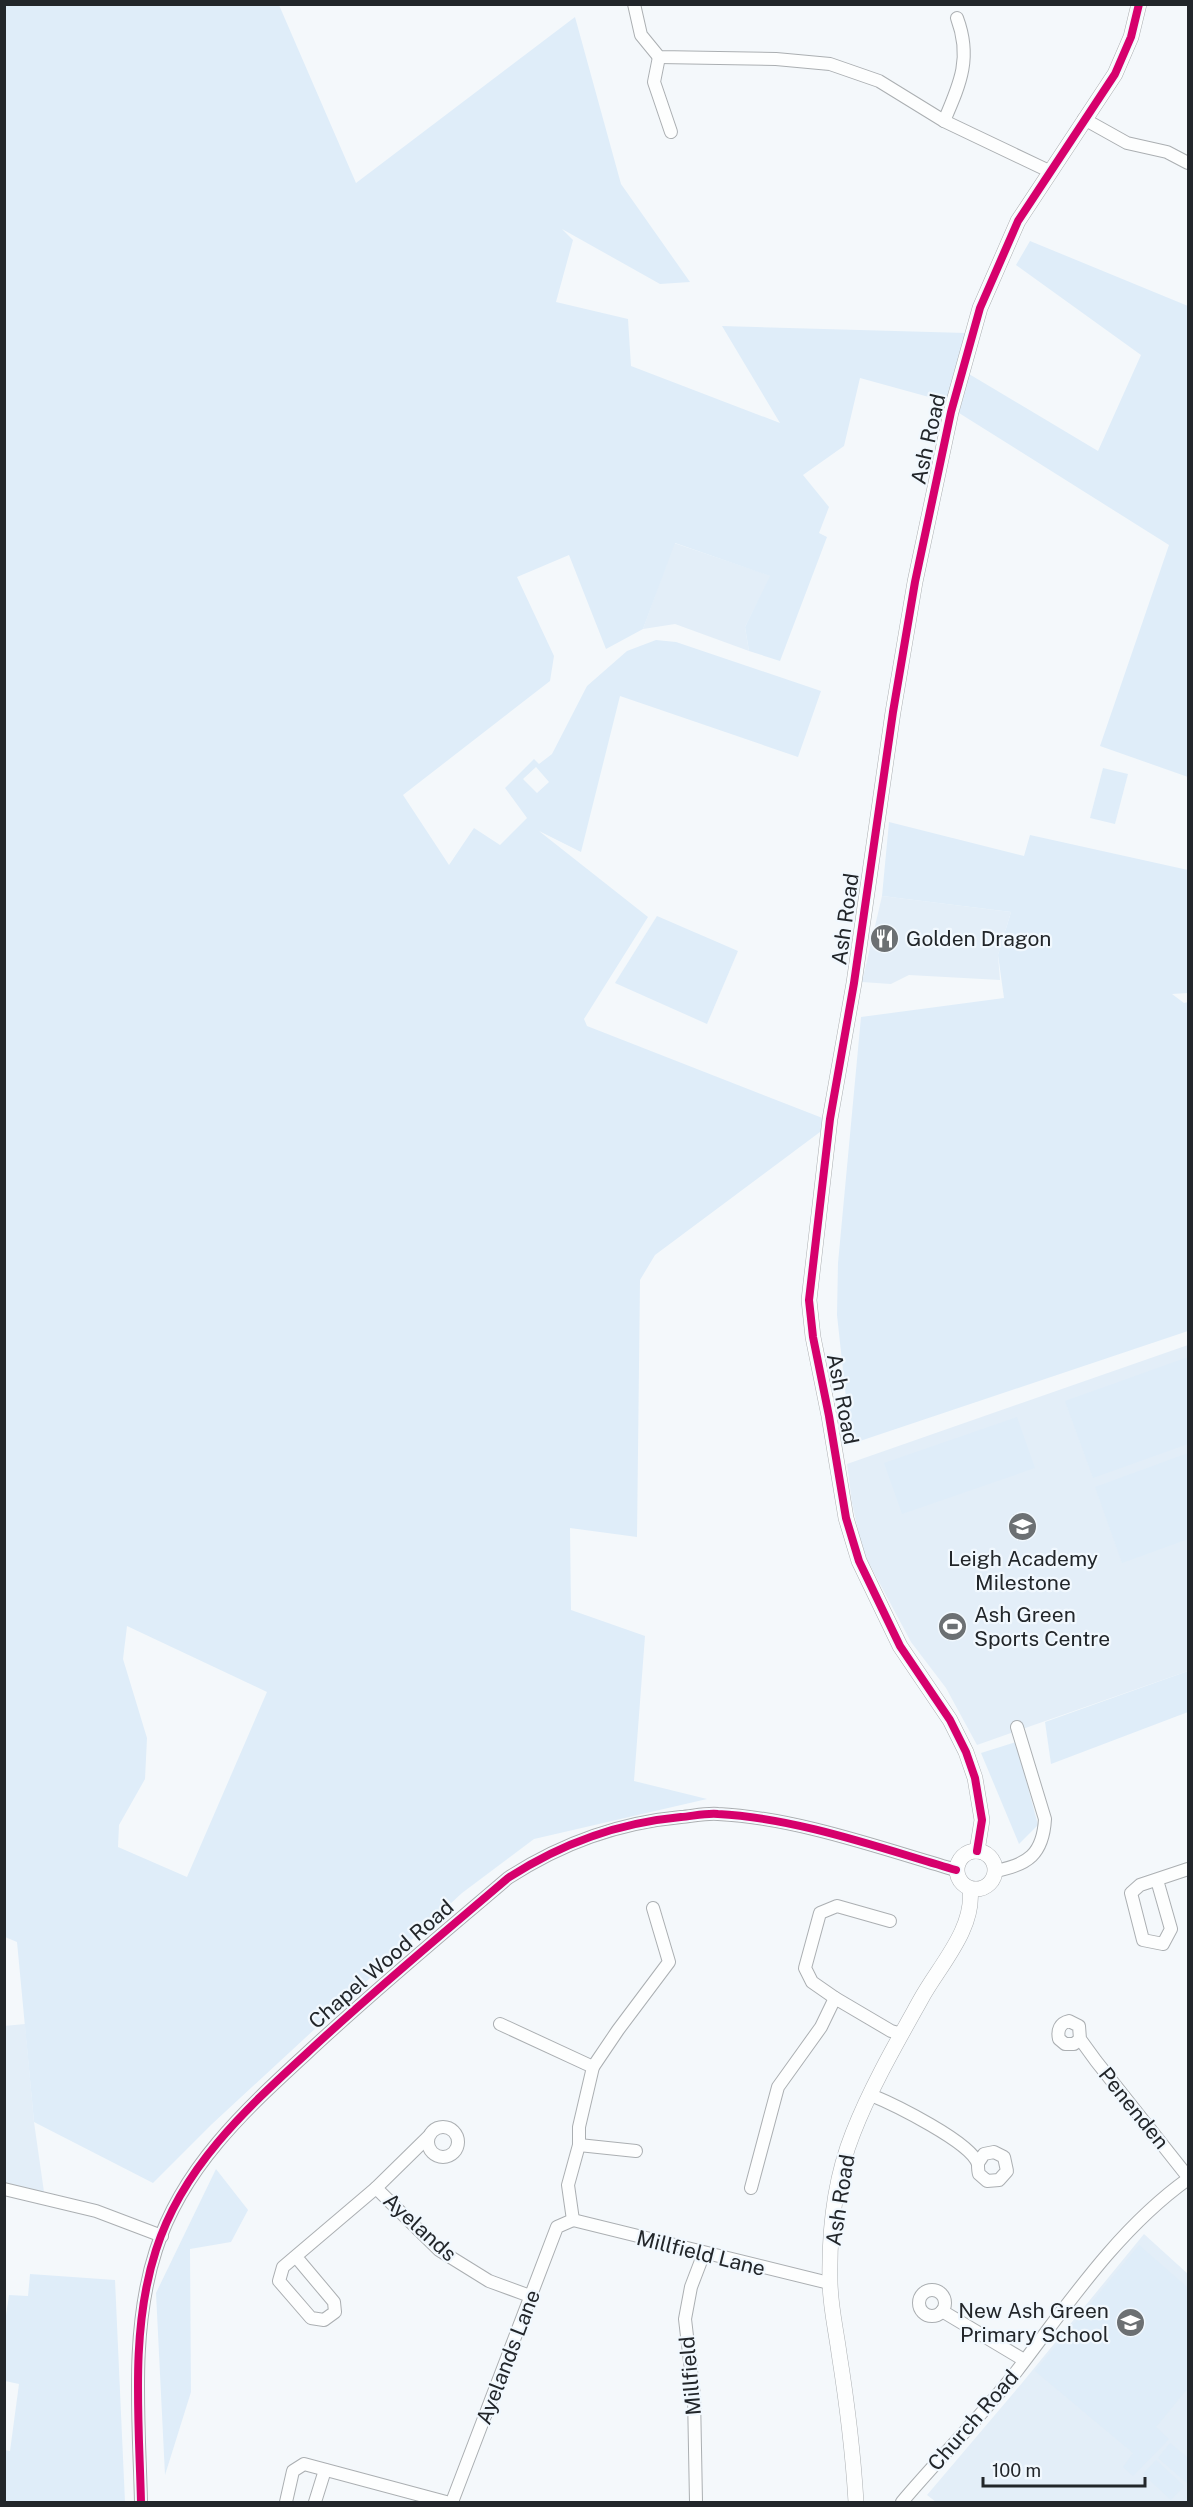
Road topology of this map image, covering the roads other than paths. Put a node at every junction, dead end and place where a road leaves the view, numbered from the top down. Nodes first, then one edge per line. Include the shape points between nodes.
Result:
1 (634, 4) edge
2 (1139, 4) edge
3 (957, 18) dead end
4 (659, 57) junction
5 (1084, 119) junction
6 (944, 121) junction
7 (671, 132) dead end
8 (1188, 163) edge
9 (1049, 171) junction
10 (1017, 1727) dead end
11 (977, 1851) junction
12 (1188, 1869) edge
13 (956, 1870) junction
14 (995, 1871) junction
15 (1157, 1880) junction
16 (970, 1889) junction
17 (653, 1908) dead end
18 (890, 1921) dead end
19 (835, 1998) junction
20 (500, 2024) dead end
21 (902, 2034) junction
22 (1080, 2039) dead end
23 (593, 2067) junction
24 (871, 2095) junction
25 (428, 2138) dead end
26 (579, 2145) junction
27 (636, 2151) dead end
28 (978, 2163) dead end
29 (1188, 2179) edge
30 (376, 2188) junction
31 (751, 2188) dead end
32 (4, 2189) edge
33 (573, 2220) junction
34 (162, 2236) junction
35 (704, 2253) junction
36 (297, 2258) junction
37 (830, 2283) junction
38 (530, 2296) junction
39 (942, 2311) dead end
40 (1024, 2360) junction
41 (325, 2470) junction
42 (141, 2502) edge
43 (286, 2502) edge
44 (315, 2502) edge
45 (446, 2502) edge
46 (452, 2502) edge
47 (696, 2502) edge
48 (856, 2502) edge
49 (902, 2502) edge

1 - 4 street via 641,35
2 - 5 street, Ash Road via 1131,37 1115,74
3 - 6 street via 964,38 962,80
4 - 6 street via 776,58 830,64 879,81
4 - 7 street via 654,82
5 - 8 street via 1127,143 1167,152
5 - 9 street, Ash Road
6 - 9 street
9 - 11 street, Ash Road via 1018,221 980,308 951,412 915,582 893,712 830,1119 809,1300 846,1518 859,1561 900,1646 950,1720 966,1752 982,1820
10 - 14 street via 1045,1819 1044,1835 1037,1850 1023,1864
11 - 13 street via 962,1856
11 - 14 street via 990,1857
12 - 15 street
13 - 16 street via 960,1882
13 - 34 street, Chapel Wood Road via 825,1833 768,1820 716,1814 644,1822 577,1840 508,1878 339,2022 274,2083 225,2131 187,2183
14 - 16 street via 987,1886
15 - 15 street via 1140,1885 1131,1893 1143,1940 1163,1944 1171,1929
16 - 21 street, Ash Road via 969,1910 962,1930
17 - 23 street via 669,1962
18 - 19 street via 837,1906 820,1912 805,1968 812,1982
19 - 21 street
19 - 31 street via 821,2027 778,2087
20 - 23 street
21 - 24 street, Ash Road
22 - 29 street, Penenden
23 - 26 street via 579,2127
24 - 28 street via 923,2120
24 - 37 street, Ash Road via 852,2134 841,2173 832,2226
25 - 30 street, Ayelands
26 - 27 street
26 - 33 street via 568,2185
29 - 40 street, Church Road via 1134,2224
30 - 36 street, Ayelands
30 - 38 street, Ayelands via 439,2250 489,2282
32 - 34 street via 96,2211
33 - 35 street, Millfield Lane
33 - 38 street, Ayelands Lane via 557,2227
34 - 42 street, Chapel Wood Road via 148,2282 141,2327
35 - 37 street, Millfield Lane
35 - 47 street, Millfield via 685,2319 694,2397
36 - 36 street, Ayelands via 283,2267 279,2281 310,2318 324,2320 335,2312 334,2302
37 - 48 street, Ash Road via 854,2456
38 - 46 street, Ayelands Lane
39 - 40 street
40 - 49 street, Church Road
41 - 43 street via 304,2464 293,2470
41 - 44 street
41 - 45 street

